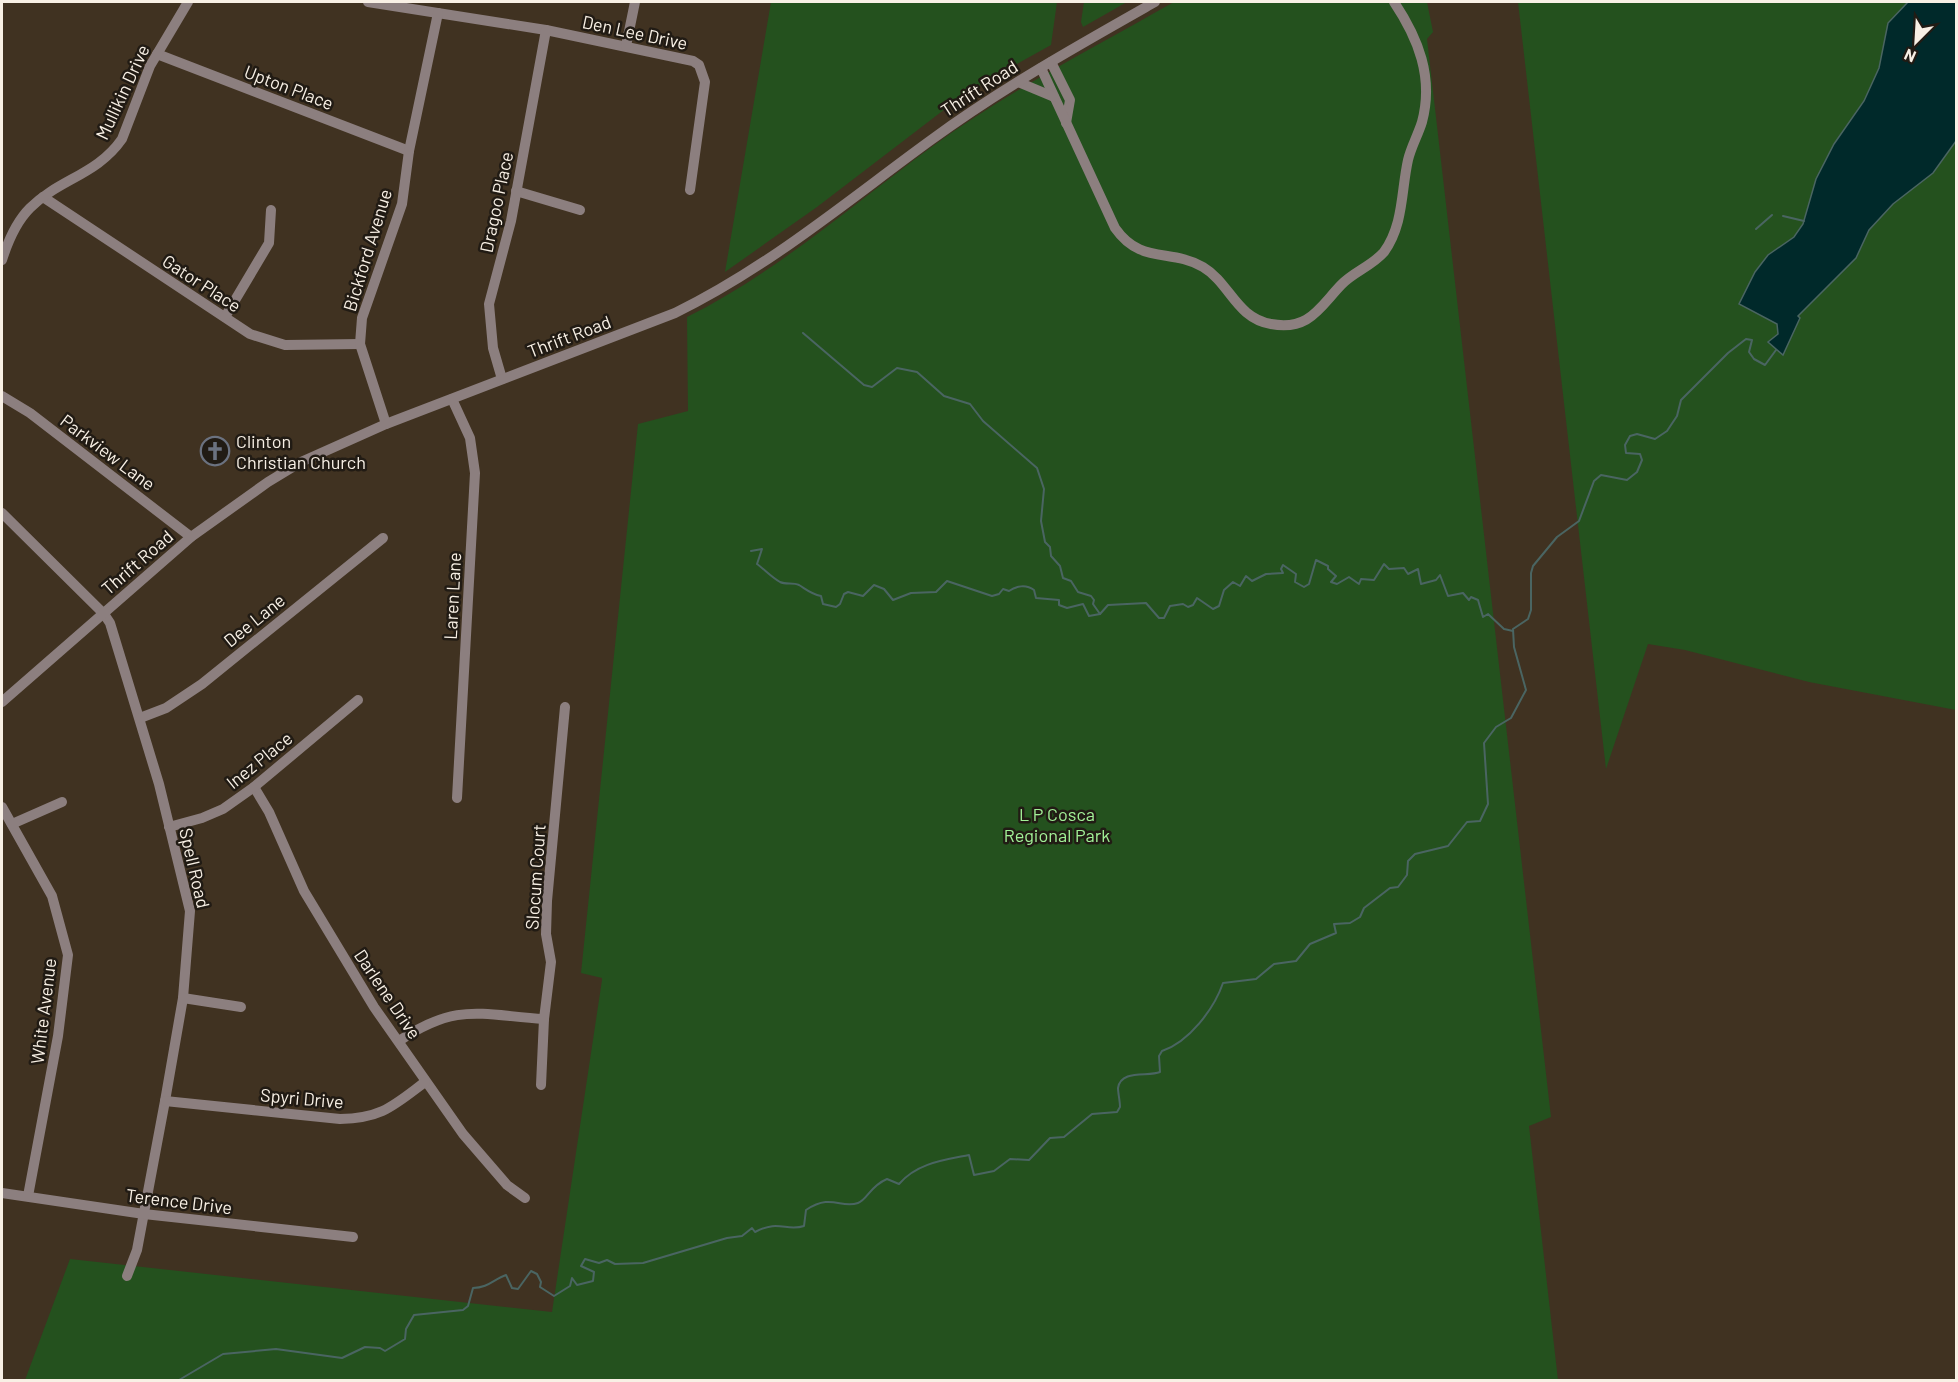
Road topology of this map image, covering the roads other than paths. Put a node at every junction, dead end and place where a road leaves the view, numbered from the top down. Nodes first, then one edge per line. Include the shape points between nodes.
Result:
1 (188, 2) edge
2 (368, 2) edge
3 (635, 2) edge
4 (1155, 2) edge
5 (1394, 2) edge
6 (438, 13) junction
7 (546, 30) junction
8 (626, 46) junction
9 (157, 54) junction
10 (1051, 62) junction
11 (1041, 68) junction
12 (1018, 82) junction
13 (1054, 97) junction
14 (1066, 123) junction
15 (409, 151) junction
16 (690, 190) dead end
17 (516, 191) junction
18 (43, 197) junction
19 (272, 210) dead end
20 (580, 210) dead end
21 (2, 260) edge
22 (225, 317) junction
23 (360, 344) junction
24 (502, 379) junction
25 (2, 396) edge
26 (452, 399) junction
27 (386, 423) junction
28 (2, 513) edge
29 (191, 537) junction
30 (383, 538) dead end
31 (104, 614) junction
32 (358, 700) dead end
33 (2, 702) edge
34 (565, 707) dead end
35 (140, 718) junction
36 (254, 787) junction
37 (457, 798) dead end
38 (62, 802) dead end
39 (2, 807) edge
40 (12, 824) junction
41 (169, 826) junction
42 (183, 998) junction
43 (241, 1006) dead end
44 (544, 1018) junction
45 (399, 1041) junction
46 (425, 1082) junction
47 (541, 1085) dead end
48 (165, 1101) junction
49 (2, 1193) edge
50 (28, 1196) junction
51 (525, 1198) dead end
52 (144, 1214) junction
53 (353, 1237) dead end
54 (127, 1276) dead end

1 - 9 street, Mullikin Drive
2 - 6 street, Den Lee Drive
3 - 8 street
4 - 10 street, Thrift Road
5 - 14 street via 1420,47 1426,100 1407,161 1402,208 1382,254 1344,281 1312,318 1289,325 1259,321 1240,309 1203,267 1132,247 1115,228
6 - 7 street, Den Lee Drive
6 - 15 street, Bickford Avenue
7 - 8 street, Den Lee Drive
7 - 17 street, Dragoo Place
8 - 16 street, Den Lee Drive via 693,61 702,70 704,90
9 - 15 street, Upton Place
9 - 18 street, Mullikin Drive via 122,139 113,151 95,168
10 - 11 street, Thrift Road
10 - 14 street via 1070,100
11 - 12 street, Thrift Road
11 - 13 street
12 - 13 street
12 - 24 street, Thrift Road via 930,140 768,261 718,292 675,314
13 - 14 street
15 - 23 street, Bickford Avenue via 400,210 364,307
17 - 20 street
17 - 24 street, Dragoo Place via 489,304 493,348
18 - 21 street, Mullikin Drive via 20,221
18 - 22 street, Gator Place
19 - 22 street via 269,243
22 - 23 street, Gator Place via 250,334 278,345
23 - 27 street, Bickford Avenue
24 - 26 street, Thrift Road
25 - 29 street, Parkview Lane via 30,413
26 - 27 street, Thrift Road
26 - 37 street, Laren Lane via 470,438 475,473
27 - 29 street, Thrift Road via 301,462
28 - 31 street, Spell Road
29 - 31 street, Thrift Road
30 - 35 street, Dee Lane via 193,690 166,708
31 - 33 street, Thrift Road
31 - 35 street, Spell Road via 114,631
32 - 36 street, Inez Place
34 - 44 street, Slocum Court via 547,901 546,934 551,962
35 - 41 street, Spell Road
36 - 41 street, Inez Place via 214,814
36 - 45 street, Darlene Drive via 318,916
38 - 40 street
39 - 40 street, White Avenue
40 - 50 street, White Avenue via 52,896 68,955 58,1036
41 - 42 street, Spell Road via 190,911
42 - 43 street
42 - 48 street, Spell Road
44 - 45 street via 460,1013 425,1024
44 - 47 street, Slocum Court
45 - 46 street, Darlene Drive
46 - 48 street, Spyri Drive via 380,1114 355,1119
46 - 51 street, Darlene Drive via 480,1155 507,1185
48 - 52 street, Spell Road
49 - 50 street, Terence Drive
50 - 52 street, Terence Drive
52 - 53 street, Terence Drive
52 - 54 street, Spell Road

